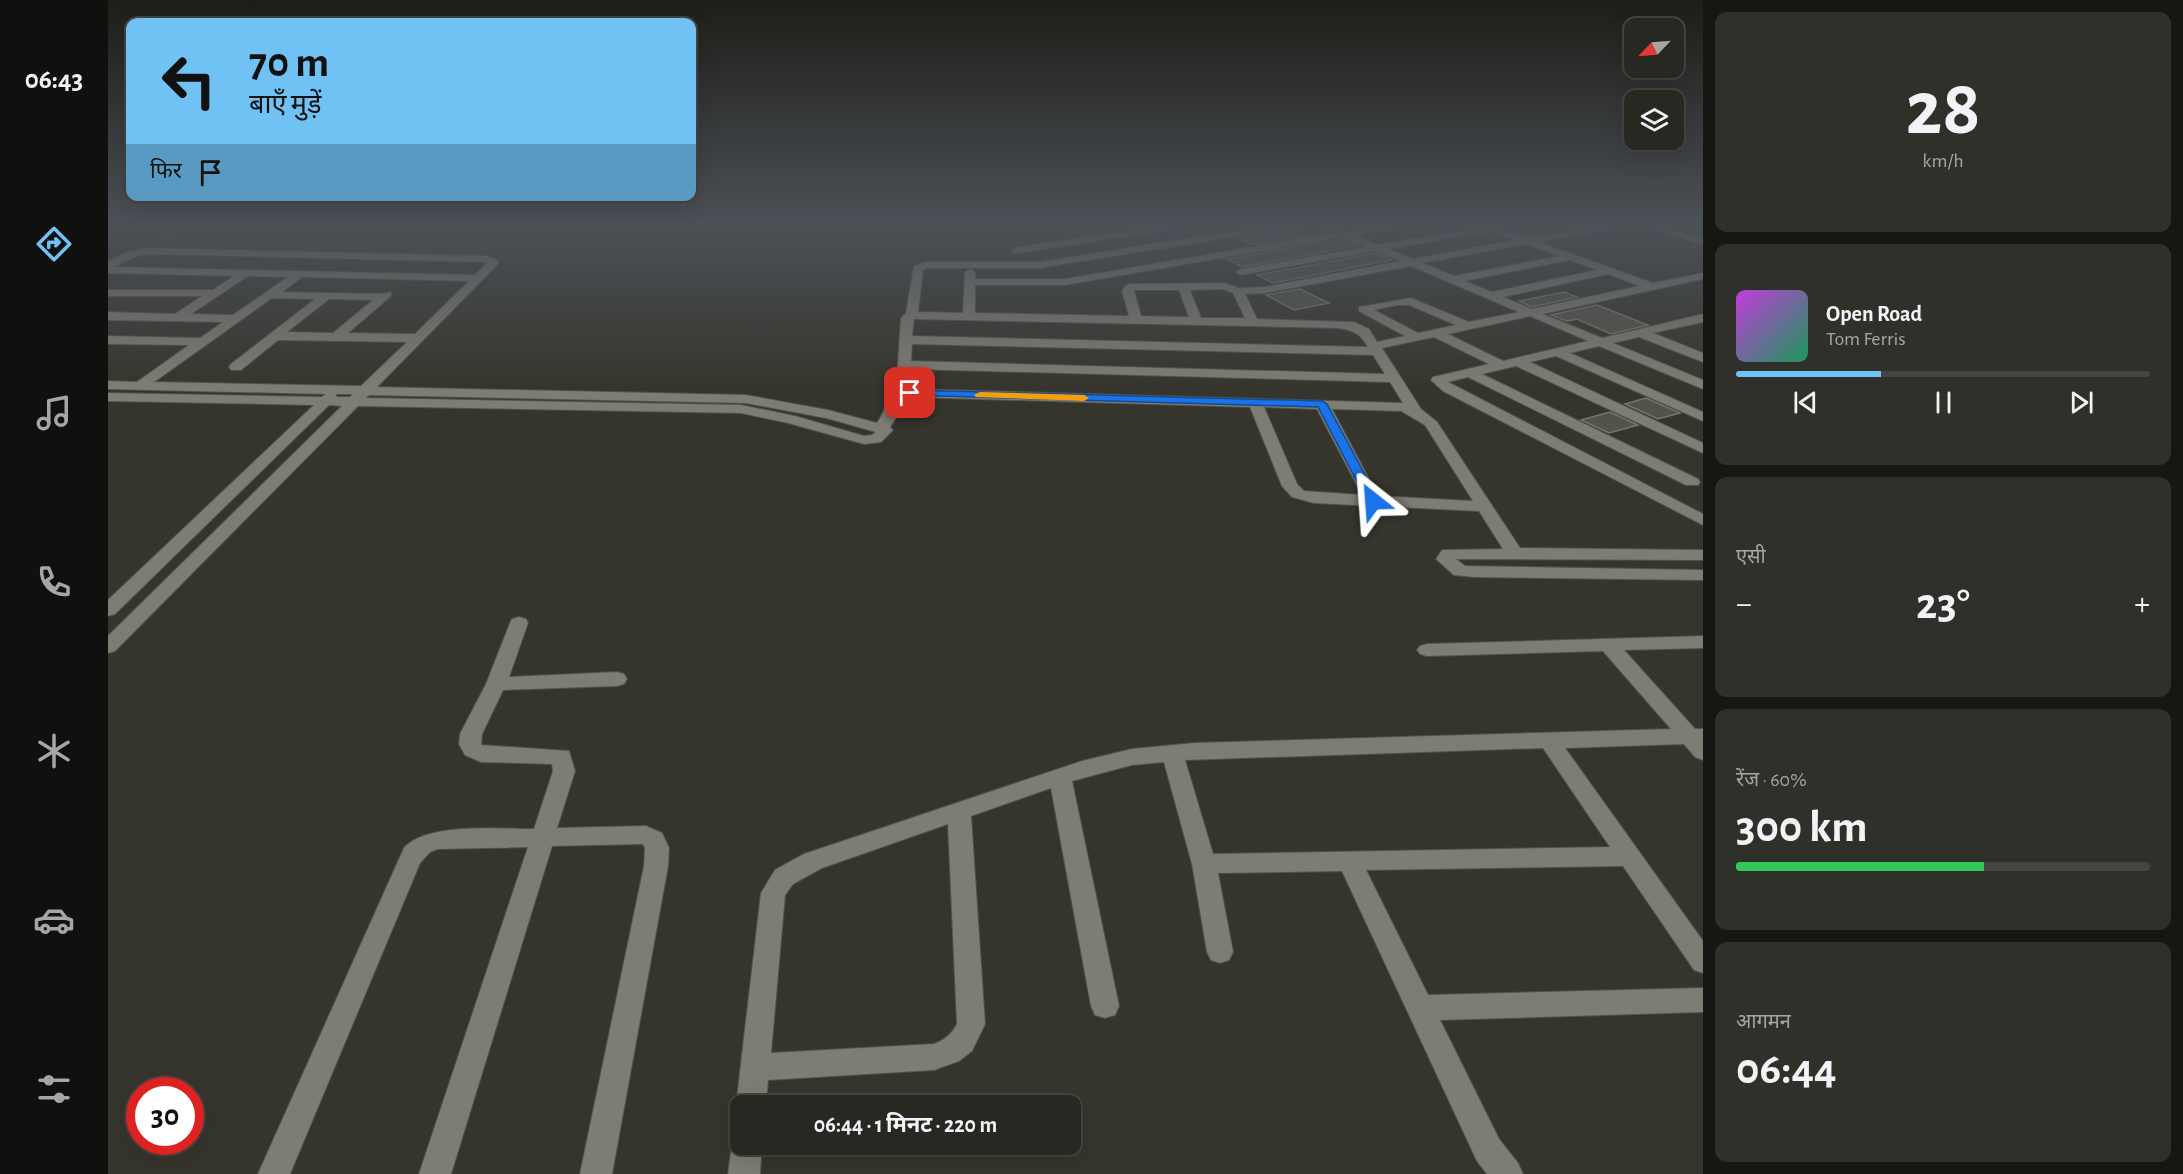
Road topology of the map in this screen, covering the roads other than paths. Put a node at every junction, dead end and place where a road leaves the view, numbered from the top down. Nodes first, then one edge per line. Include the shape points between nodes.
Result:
1 (238, 278) edge
2 (295, 278) edge
3 (407, 278) edge
4 (463, 278) edge
5 (478, 278) joint
6 (918, 278) edge
7 (970, 278) edge
8 (1090, 278) edge
9 (1312, 278) edge
10 (1329, 278) edge
11 (1447, 278) edge
12 (1463, 278) edge
13 (1577, 278) edge
14 (1627, 278) edge
15 (1698, 278) edge
16 (1317, 280) junction
17 (1452, 280) junction
18 (970, 282) junction
19 (1183, 286) junction
20 (1652, 287) junction
21 (1238, 291) junction
22 (214, 293) junction
23 (111, 295) edge
24 (271, 295) junction
25 (326, 296) junction
26 (1490, 296) junction
27 (383, 297) junction
28 (1530, 313) junction
29 (912, 315) junction
30 (108, 316) edge
31 (969, 316) junction
32 (177, 318) junction
33 (1703, 318) edge
34 (236, 319) junction
35 (1136, 320) junction
36 (1196, 321) junction
37 (1253, 323) junction
38 (1676, 324) junction
39 (1468, 326) junction
40 (1694, 331) dead end
41 (1639, 332) junction
42 (1436, 333) junction
43 (276, 336) junction
44 (336, 337) junction
45 (1416, 337) junction
46 (417, 338) junction
47 (906, 339) junction
48 (108, 340) edge
49 (203, 342) junction
50 (1599, 342) junction
51 (1376, 349) junction
52 (1557, 352) junction
53 (1703, 358) edge
54 (1516, 361) junction
55 (904, 365) junction
56 (1501, 365) junction
57 (236, 367) dead end
58 (1469, 372) junction
59 (1396, 378) junction
60 (108, 385) edge
61 (1703, 385) edge
62 (140, 386) junction
63 (903, 394) junction
64 (331, 396) junction
65 (108, 397) edge
66 (358, 397) junction
67 (1254, 402) junction
68 (1322, 404) junction
69 (1416, 412) junction
70 (1703, 417) edge
71 (1703, 449) edge
72 (1698, 480) edge
73 (1653, 493) junction
74 (1373, 501) junction
75 (1484, 506) junction
76 (1703, 520) edge
77 (1515, 554) junction
78 (1703, 555) edge
79 (1703, 575) edge
80 (108, 610) edge
81 (519, 623) dead end
82 (1703, 642) edge
83 (1608, 644) junction
84 (108, 647) edge
85 (1427, 650) dead end
86 (617, 679) dead end
87 (496, 684) junction
88 (1549, 741) junction
89 (1699, 742) edge
90 (1172, 753) junction
91 (1060, 776) junction
92 (959, 811) junction
93 (543, 837) junction
94 (1629, 856) junction
95 (1349, 861) junction
96 (1204, 864) junction
97 (1220, 952) dead end
98 (1703, 962) edge
99 (1703, 1000) edge
100 (1105, 1006) dead end
101 (1420, 1008) junction
102 (754, 1067) junction
103 (752, 1095) edge
104 (746, 1155) edge
105 (274, 1174) edge
106 (435, 1174) edge
107 (596, 1174) edge
108 (744, 1174) edge
109 (1507, 1174) edge

1 - 22 street
2 - 24 street
3 - 27 street
4 - 5 street
5 - 46 street
6 - 29 street
7 - 18 street
8 - 18 street via 1065,282
9 - 16 street
10 - 16 street
11 - 17 street
12 - 17 street
13 - 26 street
14 - 20 street
15 - 20 street
16 - 21 street
17 - 26 street
18 - 31 street
19 - 21 street via 1224,286
19 - 35 street via 1130,287
19 - 36 street
20 - 28 street
21 - 37 street
22 - 23 street
22 - 32 street
24 - 25 street
24 - 34 street
25 - 27 street
25 - 43 street
26 - 28 street
27 - 44 street
28 - 39 street
28 - 50 street
29 - 31 street
29 - 47 street via 907,318
30 - 32 street
31 - 35 street
32 - 34 street
33 - 38 street
34 - 49 street
35 - 36 street
36 - 37 street
37 - 51 street via 1354,326 1365,332
38 - 40 street
38 - 41 street
39 - 42 street
39 - 45 street via 1411,301 1363,309
41 - 50 street
41 - 53 street
42 - 45 street
42 - 56 street
43 - 44 street
43 - 57 street
44 - 46 street
45 - 51 street
46 - 66 street
47 - 51 street
47 - 55 street
48 - 49 street
49 - 62 street
50 - 52 street
50 - 61 street
51 - 59 street
52 - 54 street
52 - 70 street
54 - 56 street
54 - 71 street
55 - 59 street
55 - 63 street
56 - 58 street
58 - 72 street
58 - 73 street via 1438,380
59 - 69 street
60 - 62 street
62 - 64 street
63 - 66 street via 897,396 882,427 886,433 870,440 741,409
63 - 67 street
64 - 65 street
64 - 66 street
64 - 80 street
66 - 84 street
67 - 68 street
67 - 74 street via 1292,490 1314,498
68 - 69 street via 1395,406
68 - 74 street
69 - 75 street via 1430,422
72 - 73 street
73 - 76 street
74 - 75 street
75 - 77 street
77 - 78 street
77 - 79 street via 1448,554 1445,559 1460,571 1474,572
81 - 87 street
82 - 83 street
83 - 85 street
83 - 89 street
86 - 87 street
87 - 93 street via 470,744 480,754 561,756 564,771
88 - 89 street
88 - 90 street
88 - 94 street
90 - 91 street via 1132,757
90 - 96 street
91 - 92 street
91 - 100 street
92 - 102 street via 813,861 784,877 773,893
92 - 102 street via 971,1024 963,1043 934,1057
93 - 105 street via 438,840 417,849
93 - 106 street
93 - 107 street via 646,835 654,839 657,848 657,866
94 - 95 street
94 - 98 street
95 - 96 street
95 - 101 street
96 - 97 street
99 - 101 street
101 - 109 street via 1488,1150
102 - 103 street
104 - 108 street

